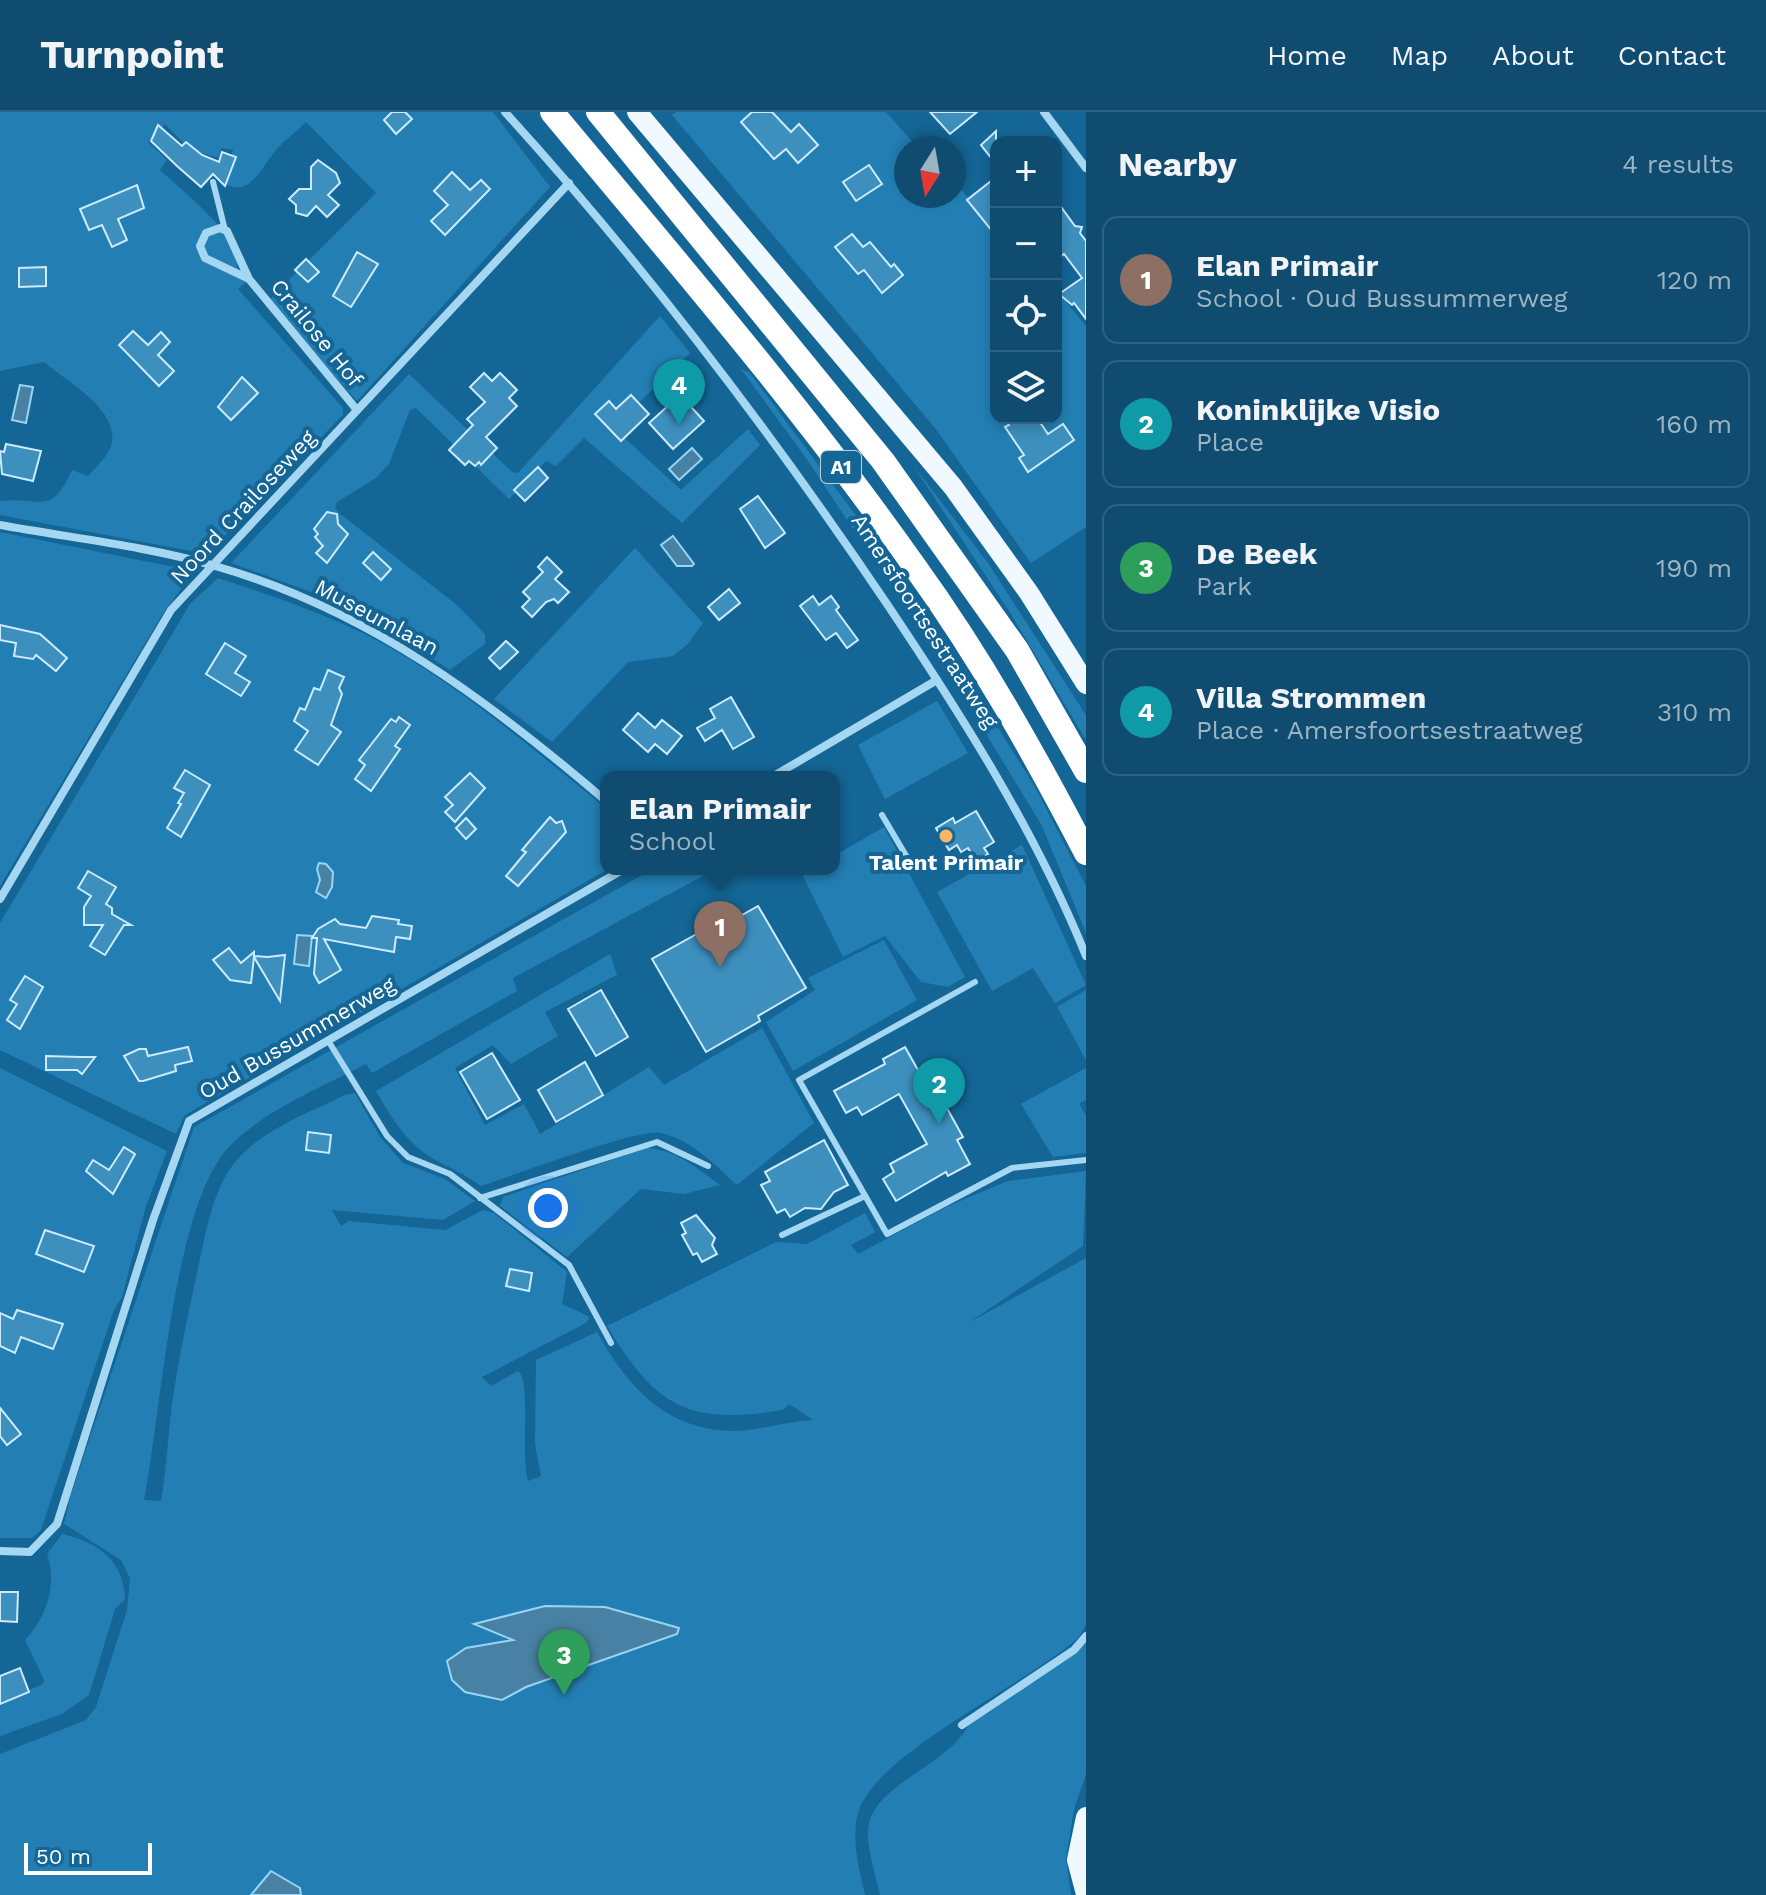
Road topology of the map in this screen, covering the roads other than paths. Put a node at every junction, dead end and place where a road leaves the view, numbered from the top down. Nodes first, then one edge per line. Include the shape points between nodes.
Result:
1 (505, 112) edge
2 (552, 112) edge
3 (598, 112) edge
4 (637, 112) edge
5 (1046, 113) edge
6 (1086, 168) edge
7 (213, 182) dead end
8 (569, 183) junction
9 (225, 230) junction
10 (249, 279) junction
11 (357, 410) junction
12 (0, 525) edge
13 (212, 565) junction
14 (937, 680) junction
15 (1086, 684) edge
16 (782, 771) edge
17 (1086, 771) edge
18 (600, 796) edge
19 (882, 815) dead end
20 (1086, 853) edge
21 (908, 859) dead end
22 (613, 875) edge
23 (0, 899) edge
24 (1086, 956) edge
25 (975, 982) dead end
26 (329, 1042) junction
27 (1086, 1160) edge
28 (708, 1166) dead end
29 (865, 1196) junction
30 (480, 1198) junction
31 (782, 1235) dead end
32 (611, 1343) dead end
33 (0, 1551) edge
34 (1086, 1636) edge
35 (962, 1725) dead end
36 (1086, 1817) edge
37 (1086, 1894) edge

1 - 8 street, Amersfoortsestraatweg
2 - 20 highway, A1 via 741,338 917,569 1019,729
3 - 17 highway, A1 via 892,472 1017,650
4 - 15 main road via 953,487
5 - 6 street
7 - 9 lane
8 - 11 street, Noord Crailoseweg
8 - 14 street, Amersfoortsestraatweg via 797,470
9 - 10 street, Crailose Hof
9 - 10 street, Crailose Hof via 206,233 200,246 205,258
10 - 11 street, Crailose Hof
11 - 13 street, Noord Crailoseweg
12 - 13 street, Museumlaan
13 - 18 street, Museumlaan via 326,606 426,662 512,721
13 - 23 street, Noord Crailoseweg via 171,610
14 - 16 street
14 - 24 street, Amersfoortsestraatweg via 1026,825
19 - 21 lane
22 - 26 street, Oud Bussummerweg
25 - 29 lane via 799,1080
26 - 30 lane via 387,1136 408,1157 450,1174
26 - 33 street, Oud Bussummerweg via 189,1121 57,1524 30,1552
27 - 29 lane via 1012,1168 887,1234
28 - 30 lane via 657,1142
29 - 31 lane
30 - 32 lane via 569,1265
34 - 35 street via 1074,1650
36 - 37 main road via 1077,1860

